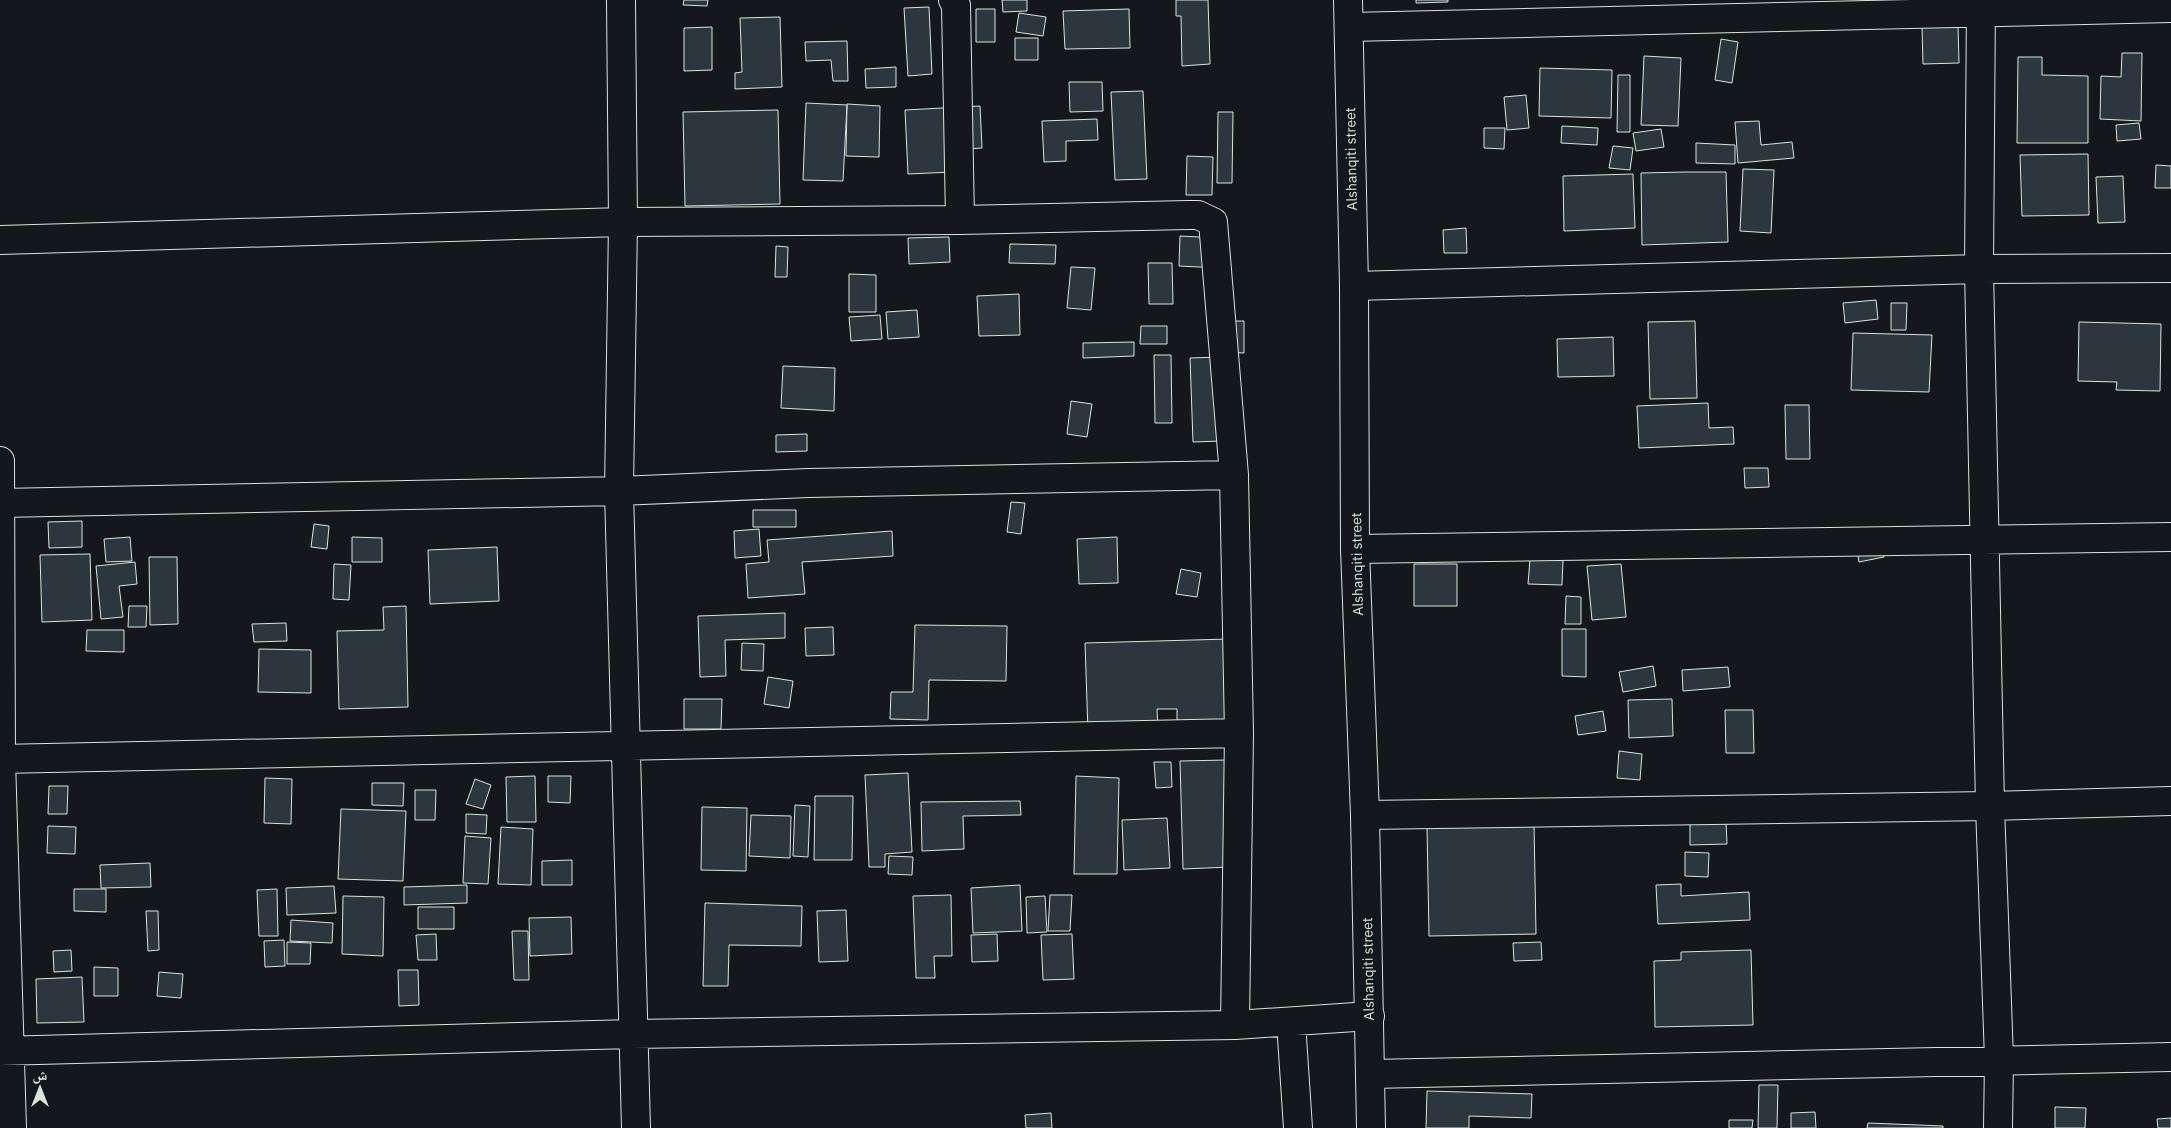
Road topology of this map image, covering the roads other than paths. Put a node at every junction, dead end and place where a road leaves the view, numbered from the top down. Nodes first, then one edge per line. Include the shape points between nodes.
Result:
1 (620, 0) edge
2 (953, 0) edge
3 (1348, 0) edge
4 (1981, 6) edge
5 (2171, 8) edge
6 (1349, 27) junction
7 (960, 220) junction
8 (623, 222) junction
9 (0, 240) edge
10 (2171, 268) edge
11 (1979, 269) junction
12 (1354, 286) junction
13 (0, 461) edge
14 (1234, 475) junction
15 (619, 490) junction
16 (1, 503) edge
17 (2171, 537) edge
18 (1983, 540) junction
19 (1356, 549) junction
20 (1239, 734) junction
21 (628, 747) junction
22 (1, 759) edge
23 (2171, 801) edge
24 (1990, 806) junction
25 (1365, 815) junction
26 (1370, 1016) junction
27 (1291, 1022) junction
28 (1235, 1025) junction
29 (633, 1034) junction
30 (5, 1051) edge
31 (2171, 1057) edge
32 (1999, 1059) junction
33 (1371, 1074) junction
34 (12, 1128) edge
35 (636, 1128) edge
36 (1298, 1128) edge
37 (1371, 1128) edge
38 (1998, 1128) edge

1 - 8 street
2 - 7 street via 956,5
3 - 6 street, Alshanqiti street
4 - 5 street
4 - 6 street
4 - 11 street
6 - 12 street, Alshanqiti street
7 - 8 street
7 - 14 street via 1188,214 1213,222
8 - 9 street
8 - 15 street
10 - 11 street
11 - 12 street
11 - 18 street
12 - 19 street, Alshanqiti street
13 - 16 street
14 - 15 street
14 - 20 street
15 - 16 street
15 - 21 street
16 - 22 street
17 - 18 street
18 - 19 street
18 - 24 street
19 - 25 street, Alshanqiti street
20 - 21 street
20 - 28 street
21 - 22 street
21 - 29 street
22 - 30 street
23 - 24 street
24 - 25 street
24 - 32 street
25 - 26 street, Alshanqiti street
26 - 27 street
26 - 33 street, Alshanqiti street
27 - 28 street
27 - 36 street
28 - 29 street
29 - 30 street
29 - 35 street
30 - 34 street
31 - 32 street
32 - 33 street
32 - 38 street
33 - 37 street, Alshanqiti street

